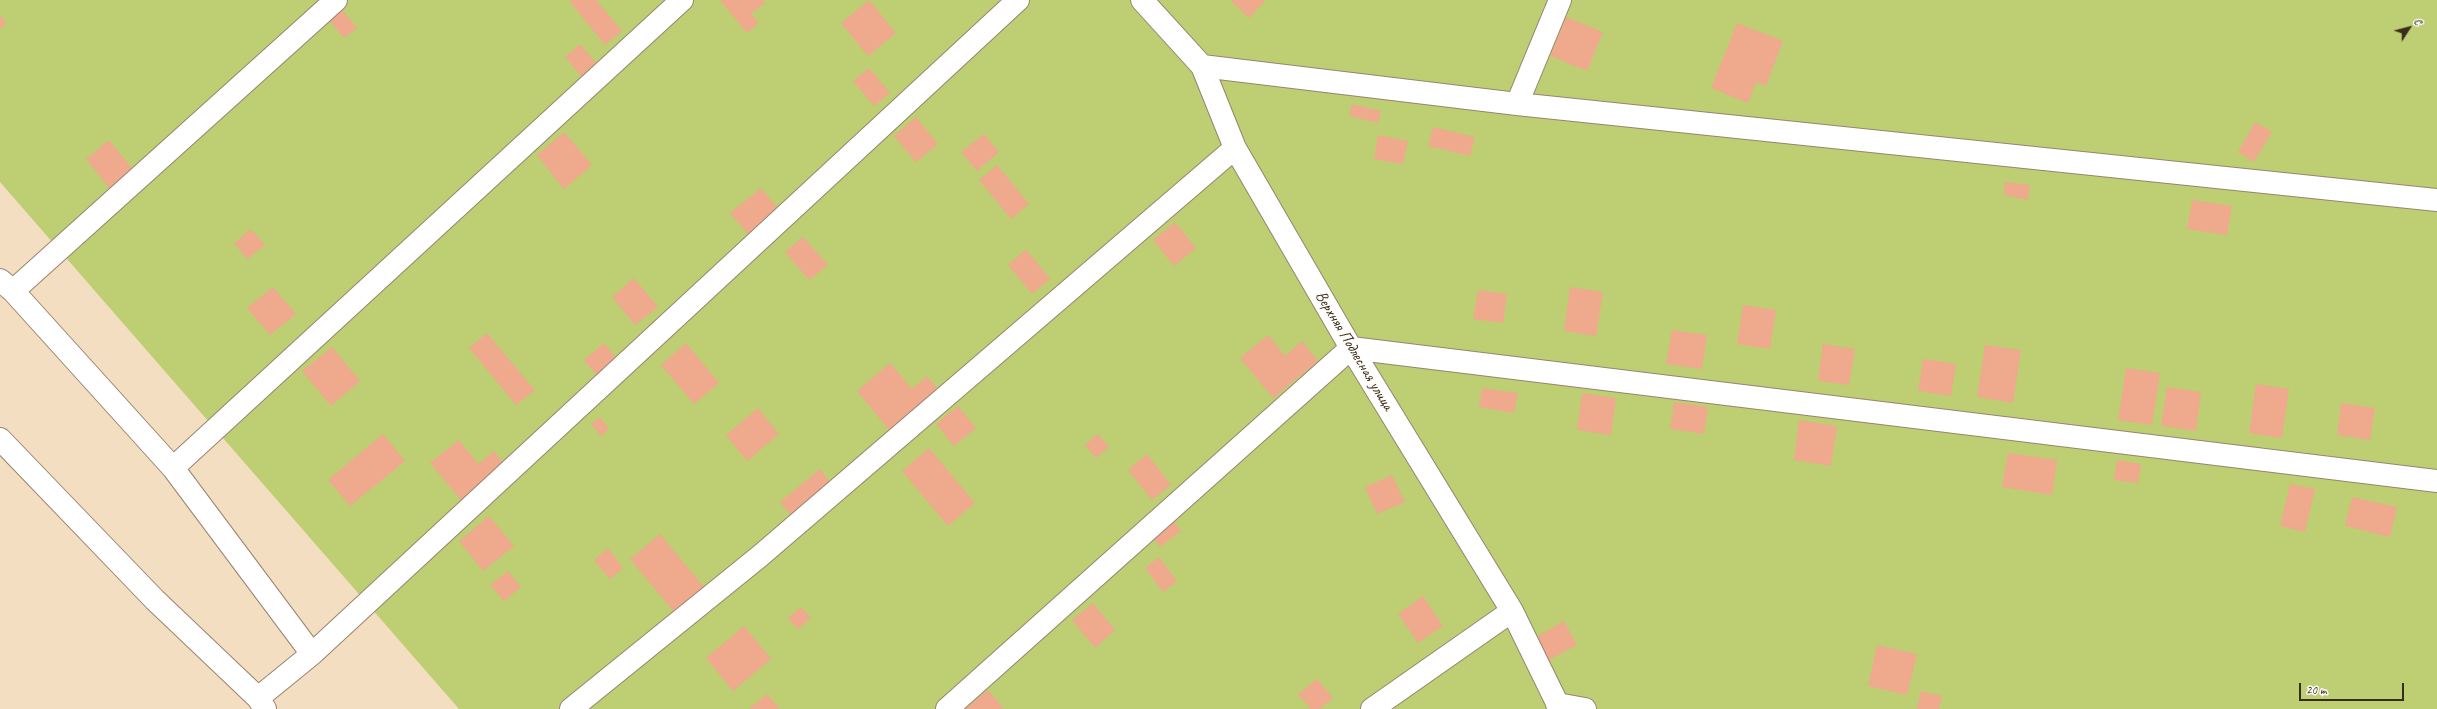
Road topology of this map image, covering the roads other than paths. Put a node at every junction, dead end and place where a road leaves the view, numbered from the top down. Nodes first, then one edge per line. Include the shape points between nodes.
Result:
1 (336, 0) edge
2 (682, 0) edge
3 (1018, 0) edge
4 (1142, 0) edge
5 (1560, 0) edge
6 (1202, 66) junction
7 (1517, 104) junction
8 (1235, 148) junction
9 (2437, 200) edge
10 (7, 286) edge
11 (1351, 348) junction
12 (0, 440) edge
13 (173, 468) junction
14 (2437, 481) edge
15 (1512, 611) junction
16 (312, 654) junction
17 (261, 704) edge
18 (1558, 707) edge
19 (571, 709) edge
20 (947, 709) edge
21 (1372, 709) edge
22 (1585, 709) edge

1 - 10 street
2 - 13 street
3 - 16 street
4 - 6 street, Верхняя Подлесная улица
5 - 7 street
6 - 7 street
6 - 8 street, Верхняя Подлесная улица
7 - 9 street
8 - 11 street, Верхняя Подлесная улица
8 - 19 street via 760,556
10 - 13 street
11 - 14 street
11 - 15 street, Верхняя Подлесная улица
11 - 20 street
12 - 17 street via 155,600
13 - 16 street
15 - 18 street, Верхняя Подлесная улица
15 - 21 street
16 - 17 street
18 - 22 street

